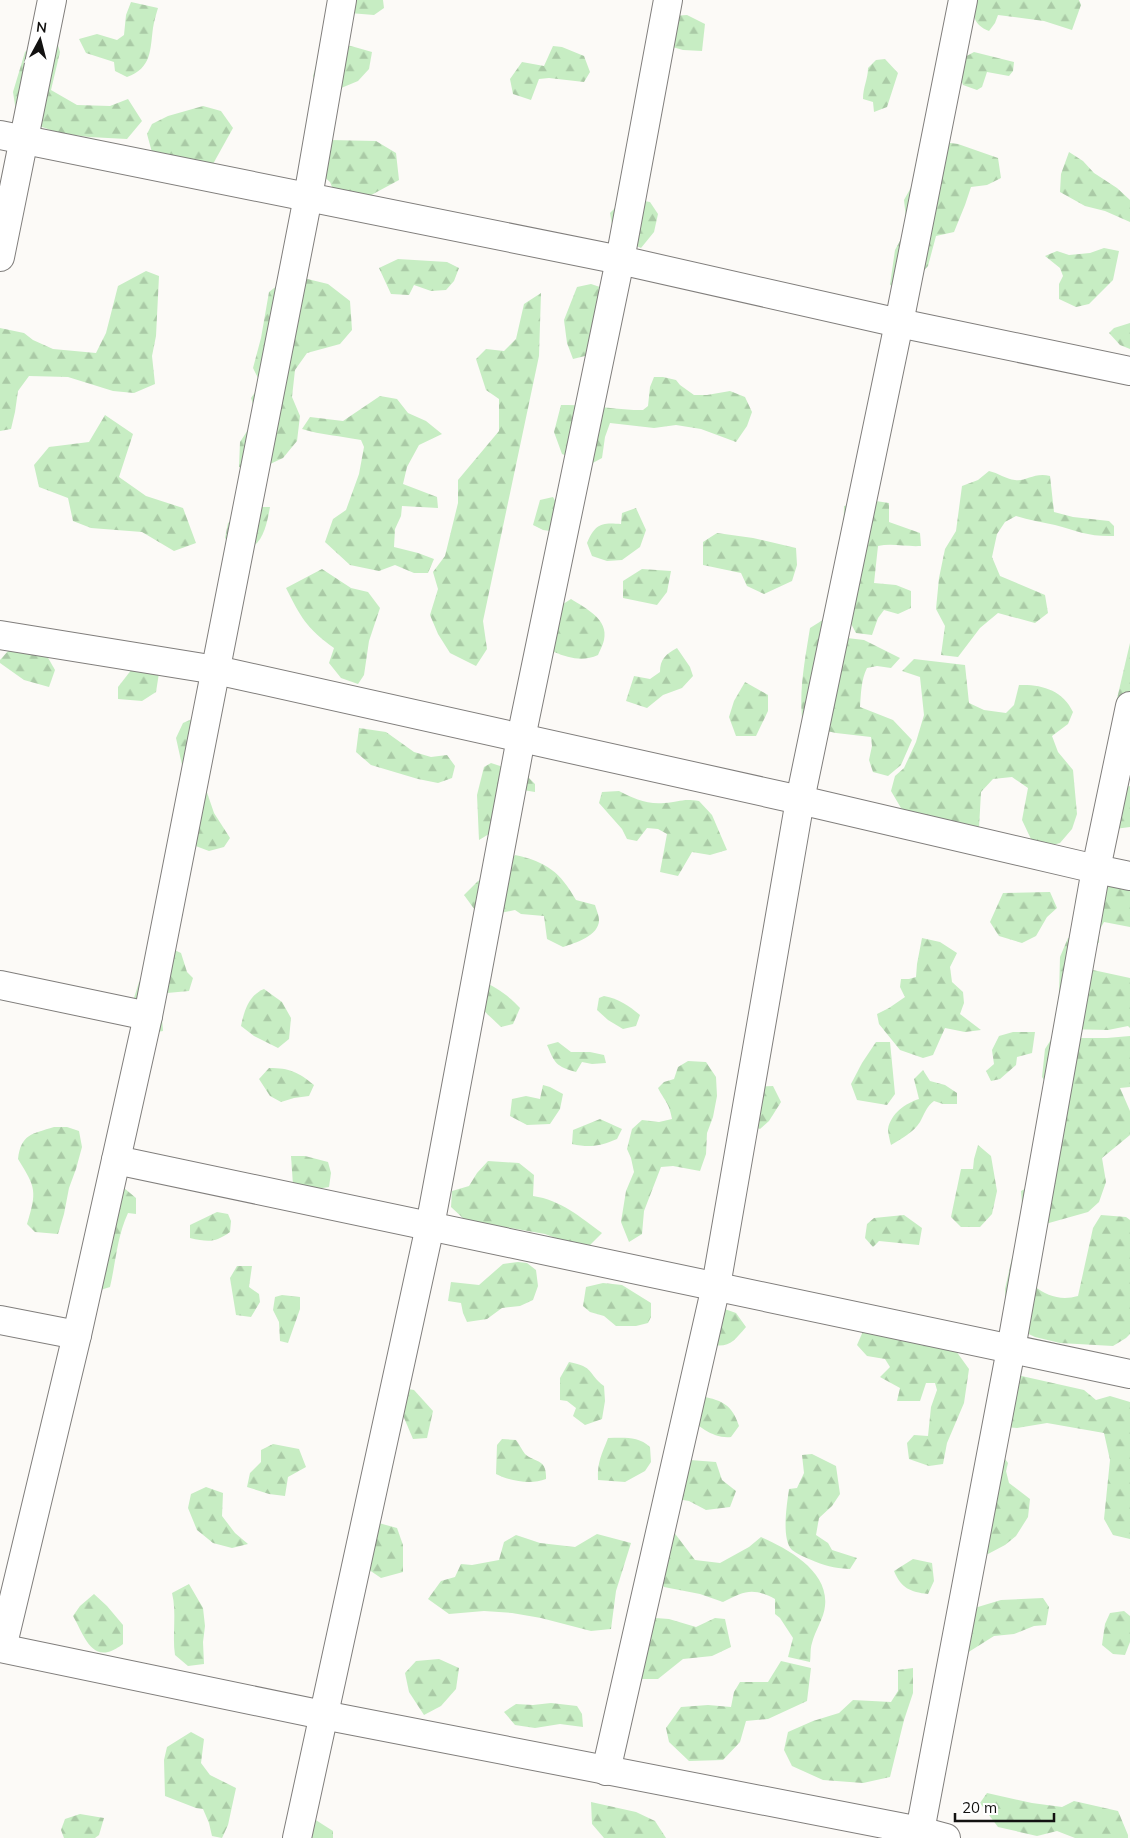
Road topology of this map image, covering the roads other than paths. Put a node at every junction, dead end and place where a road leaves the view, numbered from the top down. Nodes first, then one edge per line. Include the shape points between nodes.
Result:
1 (52, 0) edge
2 (342, 0) edge
3 (668, 0) edge
4 (962, 0) edge
5 (12, 137) edge
6 (308, 198) junction
7 (0, 257) edge
8 (620, 260) junction
9 (899, 324) junction
10 (1130, 371) edge
11 (0, 635) edge
12 (216, 670) junction
13 (1130, 706) edge
14 (521, 738) junction
15 (800, 800) junction
16 (1096, 869) junction
17 (1130, 876) edge
18 (0, 985) edge
19 (148, 1016) junction
20 (116, 1160) junction
21 (430, 1226) junction
22 (716, 1286) junction
23 (0, 1320) edge
24 (77, 1335) junction
25 (1011, 1349) junction
26 (1130, 1374) edge
27 (1, 1648) edge
28 (323, 1715) junction
29 (606, 1771) junction
30 (920, 1831) junction
31 (296, 1838) edge
32 (946, 1838) edge

1 - 5 street
2 - 6 street
3 - 8 street
4 - 9 street
5 - 6 street
5 - 7 street
6 - 8 street
6 - 12 street
8 - 9 street
8 - 14 street
9 - 10 street
9 - 15 street
11 - 12 street
12 - 14 street
12 - 19 street
13 - 16 street
14 - 15 street
14 - 21 street
15 - 16 street
15 - 22 street
16 - 17 street
16 - 25 street
18 - 19 street
19 - 20 street
20 - 21 street
20 - 24 street
21 - 22 street
21 - 28 street
22 - 25 street
22 - 29 street
23 - 24 street
24 - 27 street
25 - 26 street
25 - 30 street
27 - 28 street
28 - 29 street
28 - 31 street
29 - 30 street
30 - 32 street

